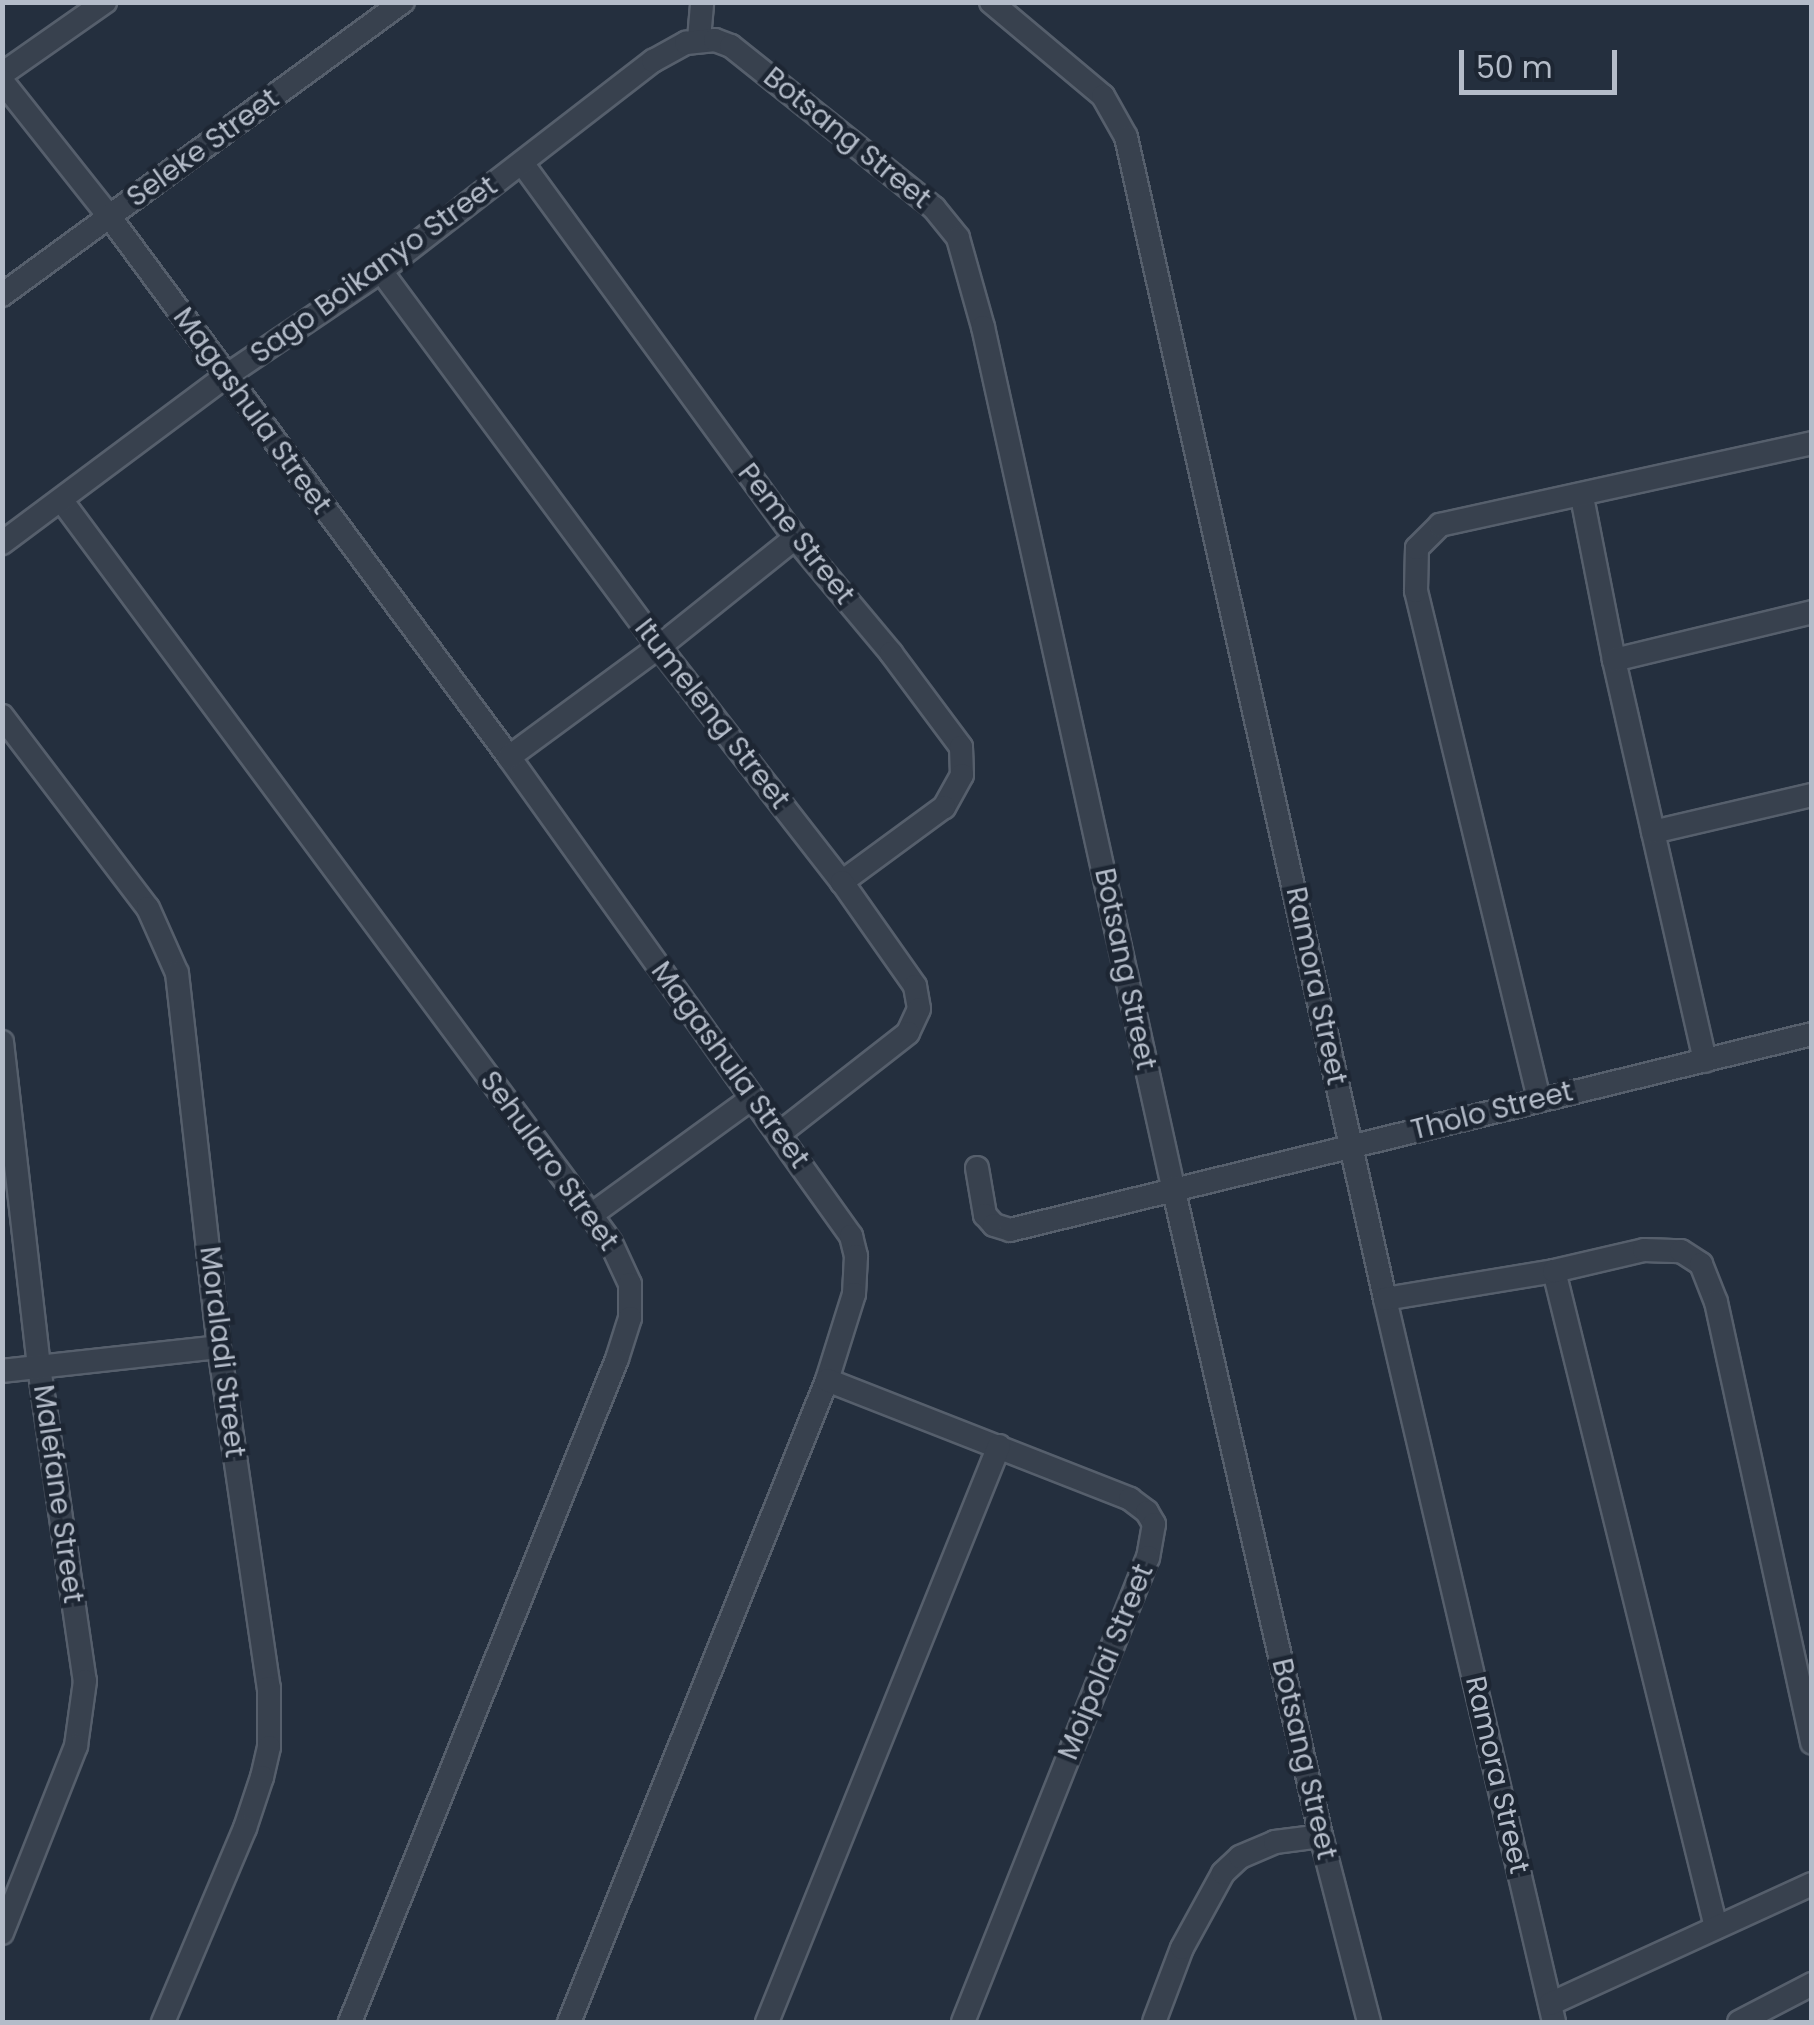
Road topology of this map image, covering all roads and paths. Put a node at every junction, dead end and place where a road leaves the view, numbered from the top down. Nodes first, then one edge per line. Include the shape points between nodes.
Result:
1 (105, 2) edge
2 (404, 2) edge
3 (702, 2) edge
4 (991, 2) edge
5 (700, 39) junction
6 (2, 77) edge
7 (522, 163) junction
8 (110, 216) junction
9 (380, 271) junction
10 (2, 295) edge
11 (226, 376) junction
12 (1812, 442) edge
13 (1582, 497) junction
14 (62, 501) junction
15 (794, 538) junction
16 (2, 543) edge
17 (1812, 612) edge
18 (658, 647) junction
19 (1614, 660) junction
20 (2, 716) edge
21 (509, 756) junction
22 (1812, 795) edge
23 (1654, 832) junction
24 (842, 882) junction
25 (1812, 1034) edge
26 (2, 1042) edge
27 (1706, 1061) junction
28 (752, 1098) junction
29 (1539, 1099) junction
30 (780, 1133) junction
31 (1352, 1146) junction
32 (977, 1168) dead end
33 (1173, 1188) junction
34 (590, 1214) junction
35 (1554, 1271) junction
36 (1386, 1299) junction
37 (218, 1346) junction
38 (39, 1367) junction
39 (2, 1371) edge
40 (827, 1380) junction
41 (999, 1446) junction
42 (1812, 1743) edge
43 (1321, 1836) junction
44 (1812, 1884) edge
45 (1716, 1927) junction
46 (2, 1933) edge
47 (1812, 1984) edge
48 (1552, 2013) edge
49 (163, 2022) edge
50 (350, 2022) edge
51 (569, 2022) edge
52 (766, 2022) edge
53 (963, 2022) edge
54 (1154, 2022) edge
55 (1369, 2022) edge
56 (1738, 2022) edge

1 - 6 street
2 - 8 street, Seleke Street
3 - 5 street
4 - 31 street, Ramora Street via 1102,96 1126,136
5 - 7 street, Sago Boikanyo Street via 653,62
5 - 33 street, Botsang Street via 731,46 750,60 920,195 958,238
6 - 8 street, Magashula Street
7 - 9 street, Sago Boikanyo Street
7 - 15 street, Peme Street
8 - 10 street, Seleke Street
8 - 11 street, Magashula Street
9 - 11 street, Sago Boikanyo Street
9 - 18 street, Itumeleng Street
11 - 14 street, Sago Boikanyo Street
11 - 21 street, Magashula Street
12 - 13 street
13 - 19 street
13 - 29 street via 1440,526 1417,548 1416,591
14 - 16 street, Sago Boikanyo Street
14 - 34 street, Sehularo Street
15 - 18 street
15 - 24 street, Peme Street via 910,677 964,760 944,807
17 - 19 street
18 - 21 street
18 - 24 street, Itumeleng Street
19 - 23 street
20 - 37 street, Moraladi Street via 148,908 171,953 192,1083
21 - 28 street, Magashula Street
22 - 23 street
23 - 27 street
24 - 30 street, Itumeleng Street via 915,986 917,1020
25 - 27 street, Tholo Street
26 - 38 street, Malefane Street
27 - 29 street, Tholo Street
28 - 30 street, Magashula Street
28 - 34 street
29 - 31 street, Tholo Street
30 - 40 street, Magashula Street via 842,1218 856,1256 854,1294
31 - 33 street, Tholo Street
31 - 36 street, Ramora Street
32 - 33 street, Tholo Street via 985,1216 1010,1230
33 - 43 street, Botsang Street
34 - 50 street, Sehularo Street via 630,1284 630,1318
35 - 36 street
35 - 42 street via 1670,1248 1692,1257 1709,1278
35 - 45 street
36 - 48 street, Ramora Street
37 - 38 street
37 - 49 street, Moraladi Street via 268,1688 269,1747 246,1828
38 - 39 street
38 - 46 street, Malefane Street via 85,1702 76,1746
40 - 41 street, Moipolai Street
40 - 51 street, Magashula Street
41 - 52 street
41 - 53 street, Moipolai Street via 1130,1498 1154,1524 1148,1558
43 - 54 street via 1274,1842 1223,1873 1182,1948
43 - 55 street, Botsang Street
44 - 45 street
45 - 48 street
47 - 56 street

